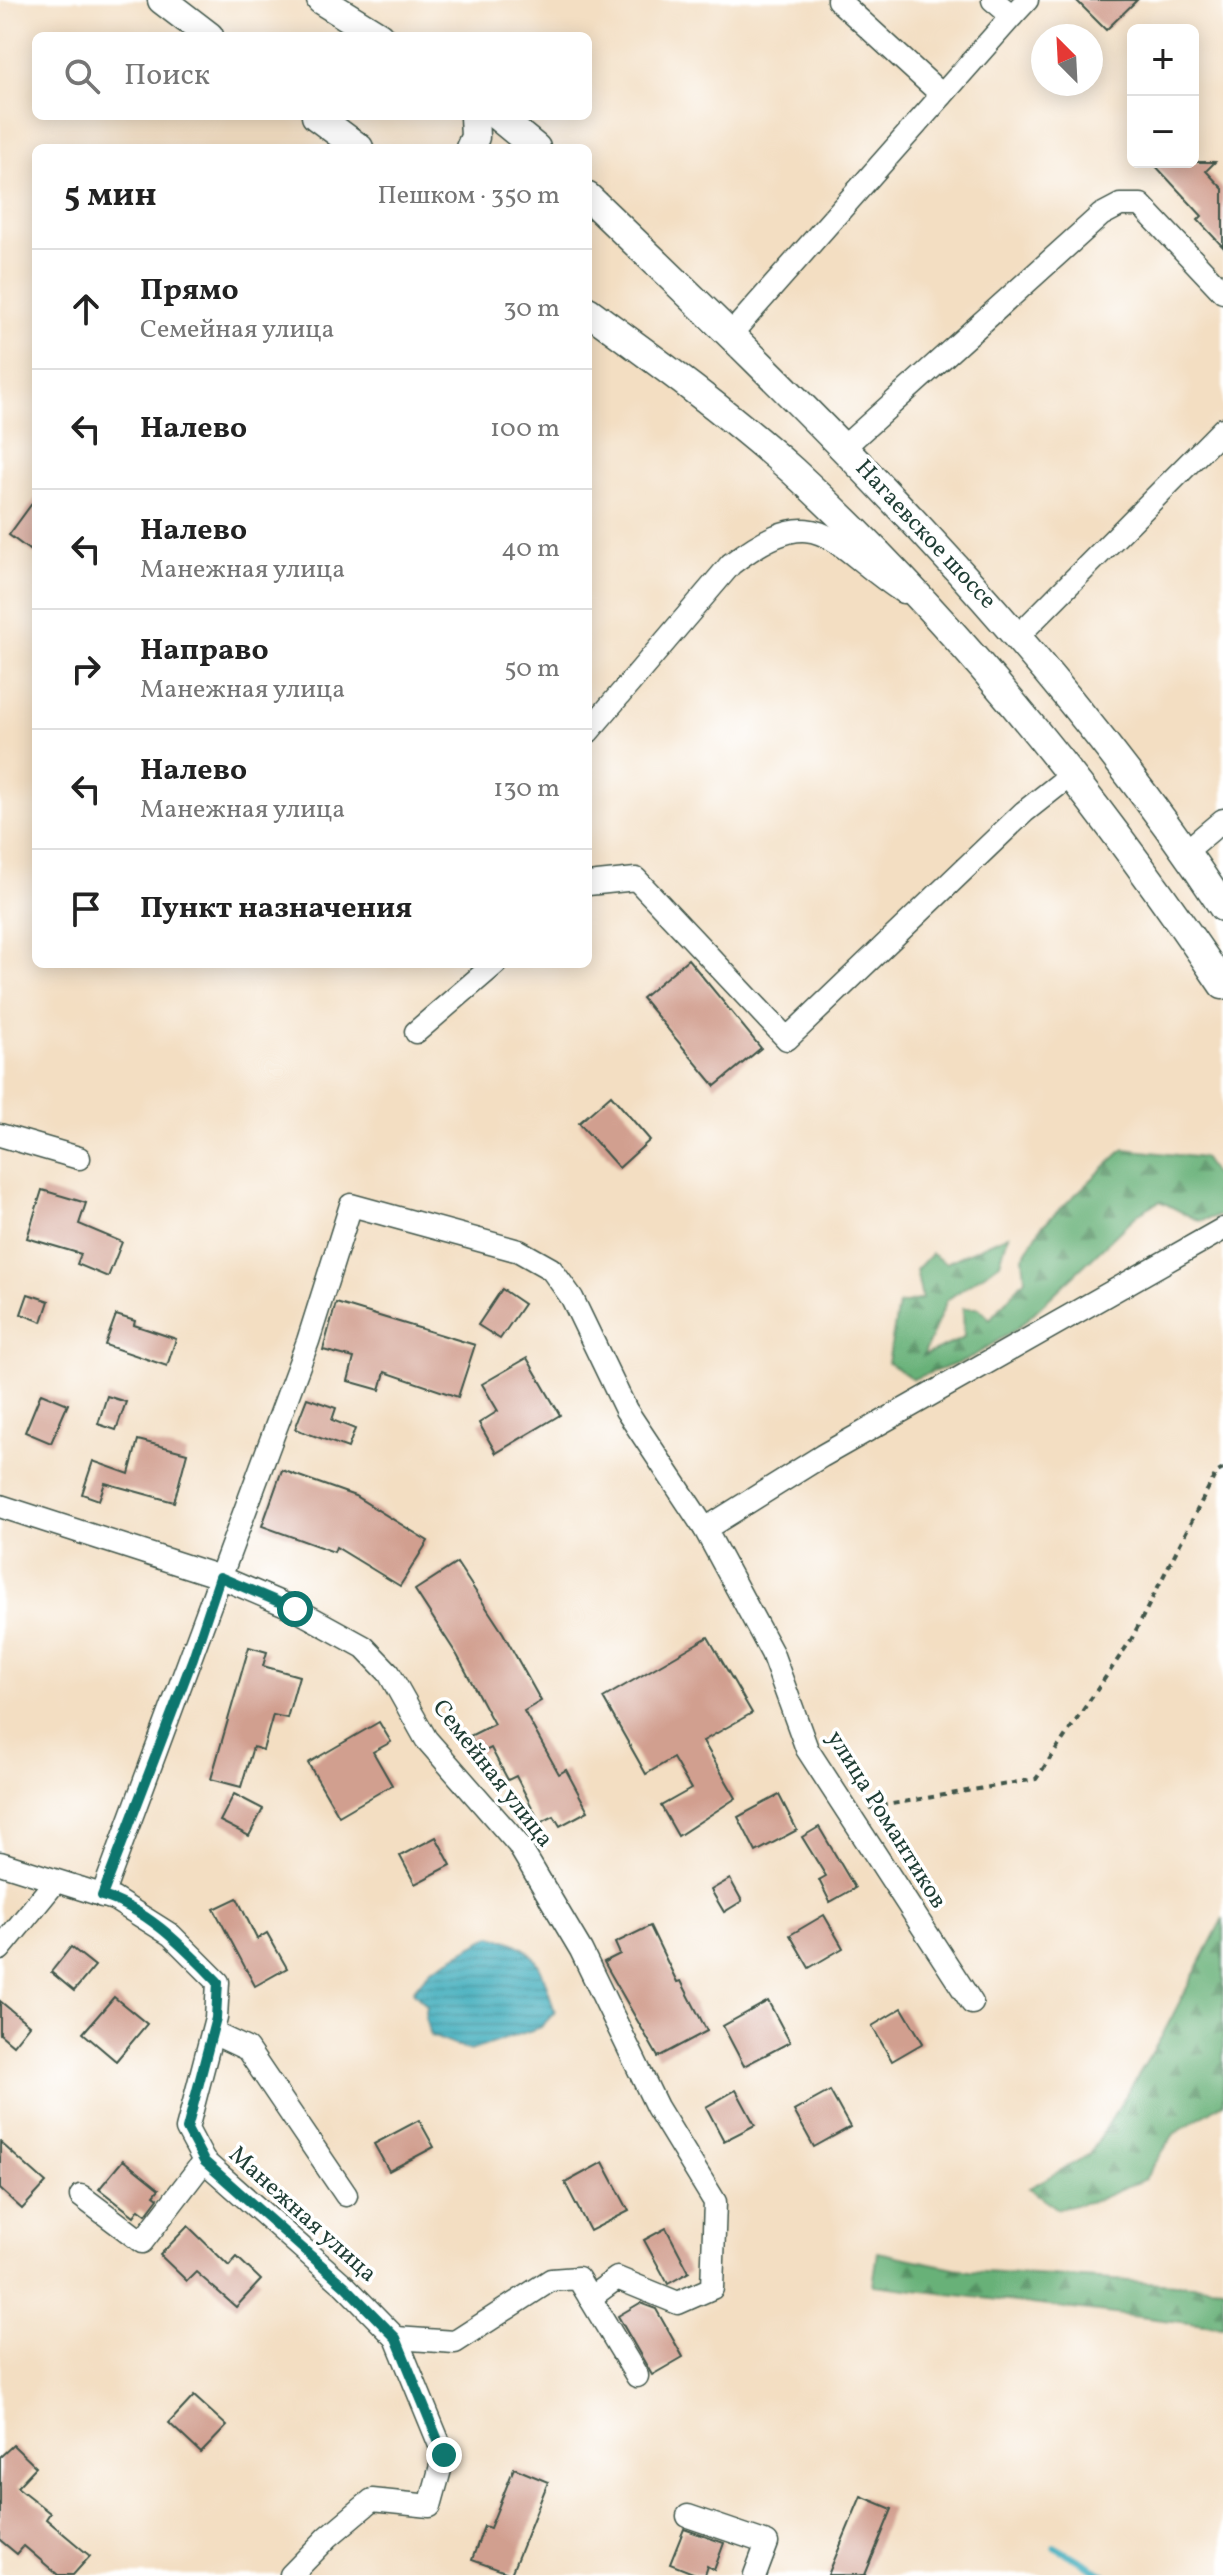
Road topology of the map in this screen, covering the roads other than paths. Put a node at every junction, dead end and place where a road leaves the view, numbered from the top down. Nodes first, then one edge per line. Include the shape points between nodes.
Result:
1 (162, 0) edge
2 (321, 0) edge
3 (838, 0) edge
4 (993, 0) edge
5 (1020, 8) edge
6 (204, 32) edge
7 (373, 32) edge
8 (942, 95) junction
9 (321, 120) edge
10 (474, 120) edge
11 (502, 120) edge
12 (354, 144) edge
13 (472, 144) edge
14 (531, 144) edge
15 (592, 201) edge
16 (1223, 292) edge
17 (592, 314) edge
18 (731, 334) junction
19 (1223, 429) edge
20 (844, 447) junction
21 (929, 608) junction
22 (1017, 637) junction
23 (592, 727) edge
24 (1072, 774) junction
25 (1223, 820) edge
26 (1185, 852) junction
27 (592, 884) edge
28 (1223, 907) edge
29 (490, 968) edge
30 (1223, 985) edge
31 (416, 1032) dead end
32 (0, 1135) edge
33 (79, 1158) dead end
34 (1223, 1229) edge
35 (0, 1506) edge
36 (705, 1529) junction
37 (220, 1577) junction
38 (0, 1863) edge
39 (55, 1882) junction
40 (102, 1896) junction
41 (0, 1949) edge
42 (972, 2003) dead end
43 (213, 2033) junction
44 (204, 2161) junction
45 (346, 2195) dead end
46 (81, 2196) dead end
47 (590, 2298) junction
48 (396, 2338) junction
49 (637, 2376) dead end
50 (688, 2516) dead end
51 (291, 2575) edge
52 (755, 2575) edge

1 - 6 main road
2 - 7 main road
3 - 8 street
4 - 5 street
5 - 8 street
8 - 18 street
9 - 12 main road
10 - 13 main road
11 - 14 main road
15 - 18 main road, Нагаевское шоссе
16 - 20 street via 1141,205 1120,205 1101,215
17 - 21 main road, Нагаевское шоссе via 745,430
18 - 20 main road, Нагаевское шоссе
19 - 22 street
20 - 22 main road, Нагаевское шоссе
21 - 23 street via 866,568 829,534 808,529 783,532 731,564
21 - 24 main road, Нагаевское шоссе
22 - 26 main road, Нагаевское шоссе via 1106,743
24 - 27 street via 1024,812 787,1039 636,879
24 - 30 main road, Нагаевское шоссе
25 - 26 street
26 - 28 main road, Нагаевское шоссе
29 - 31 street
32 - 33 street
34 - 36 street via 835,1448
35 - 37 street, Семейная улица
36 - 37 street, улица Романтиков via 626,1410 572,1298 551,1269 519,1251 351,1205 308,1341
36 - 42 street, улица Романтиков via 772,1653 807,1749
37 - 40 street
37 - 47 street, Семейная улица via 295,1609 364,1647 389,1673 426,1739 518,1844 581,1950 657,2107 715,2202 712,2288 678,2303 617,2278
38 - 39 street, Манежная улица
39 - 40 street, Манежная улица
39 - 41 street
40 - 43 street, Манежная улица via 171,1935 218,1982
43 - 44 street, Манежная улица via 187,2129
43 - 45 street via 247,2049
44 - 46 street via 142,2242
44 - 48 street, Манежная улица
47 - 48 street via 578,2278 551,2280 455,2342
47 - 49 street
48 - 51 street, Манежная улица via 444,2455 430,2506 372,2500
50 - 52 street via 767,2543

